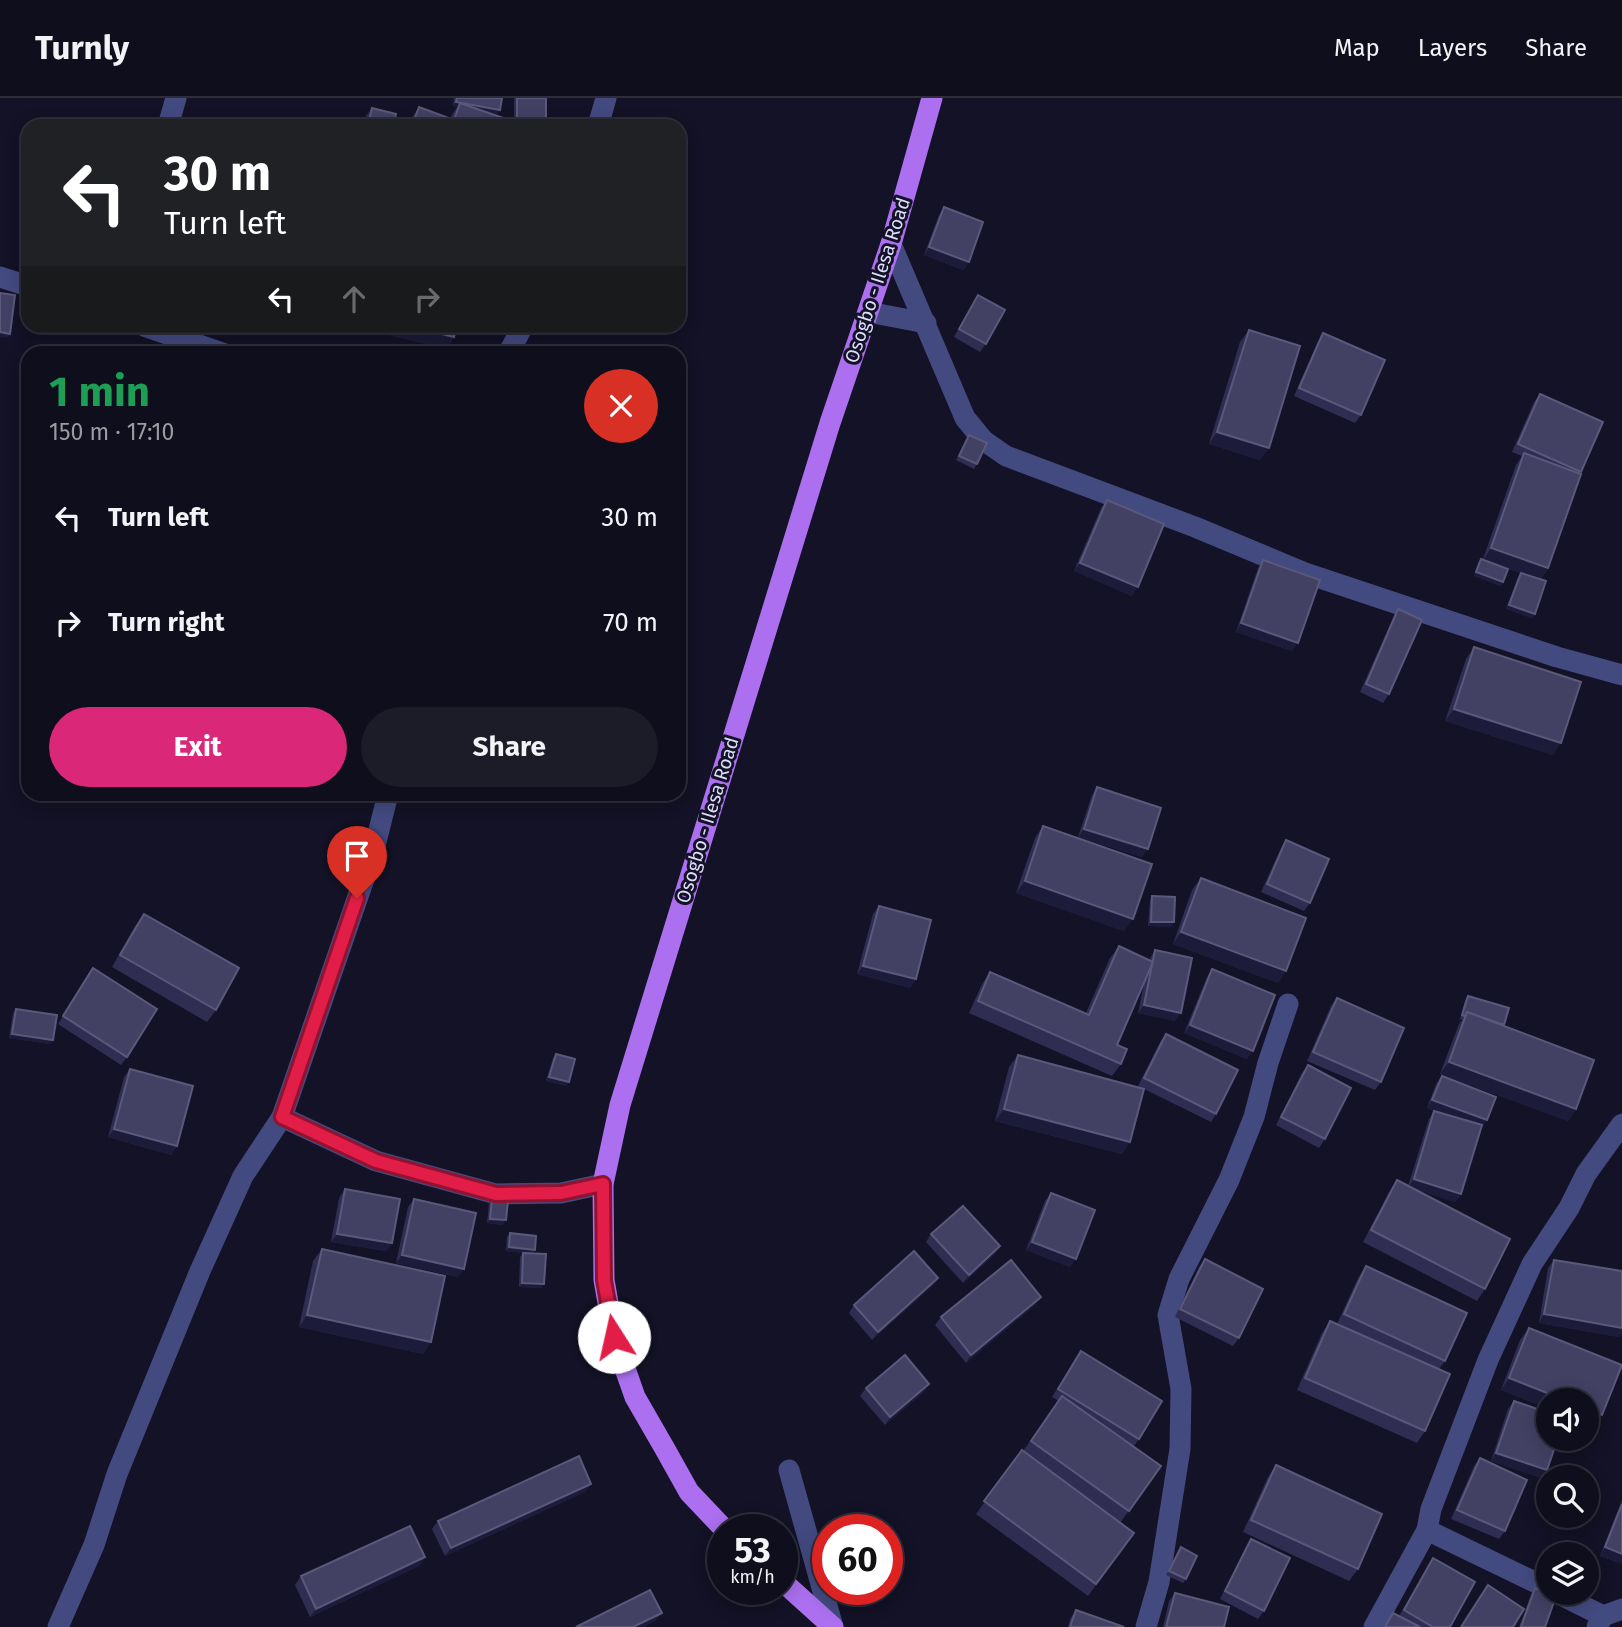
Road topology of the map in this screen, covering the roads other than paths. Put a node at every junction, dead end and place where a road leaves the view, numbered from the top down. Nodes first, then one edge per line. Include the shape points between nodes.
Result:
1 (176, 98) edge
2 (606, 98) edge
3 (932, 98) edge
4 (170, 119) edge
5 (600, 119) edge
6 (891, 244) junction
7 (0, 277) edge
8 (21, 284) edge
9 (868, 312) junction
10 (926, 323) junction
11 (164, 333) edge
12 (202, 346) edge
13 (1622, 675) edge
14 (386, 801) edge
15 (1288, 1004) dead end
16 (282, 1117) junction
17 (1622, 1124) edge
18 (603, 1184) junction
19 (789, 1470) dead end
20 (710, 1514) edge
21 (1427, 1530) junction
22 (1536, 1583) edge
23 (798, 1595) edge
24 (1582, 1605) edge
25 (1607, 1617) edge
26 (58, 1627) edge
27 (833, 1627) edge
28 (1146, 1627) edge
29 (1374, 1627) edge

1 - 4 street
2 - 5 street
3 - 6 main road, Osogbo - Ilesa Road
6 - 9 main road, Osogbo - Ilesa Road
6 - 10 street
7 - 8 street
9 - 10 street
9 - 18 main road, Osogbo - Ilesa Road via 620,1105
10 - 13 street via 965,418 983,440 1006,456 1305,573
11 - 12 street
14 - 16 street
15 - 28 street via 1254,1118 1229,1180 1179,1279 1168,1315 1181,1388 1180,1448 1159,1582
16 - 18 street via 376,1161 496,1194 561,1193
16 - 26 street via 243,1176 200,1271
17 - 21 street via 1586,1174 1507,1315 1431,1509
18 - 20 main road, Osogbo - Ilesa Road via 604,1280 614,1337 635,1397 690,1492
19 - 27 street
21 - 22 street
21 - 29 street
23 - 27 main road
24 - 25 street

